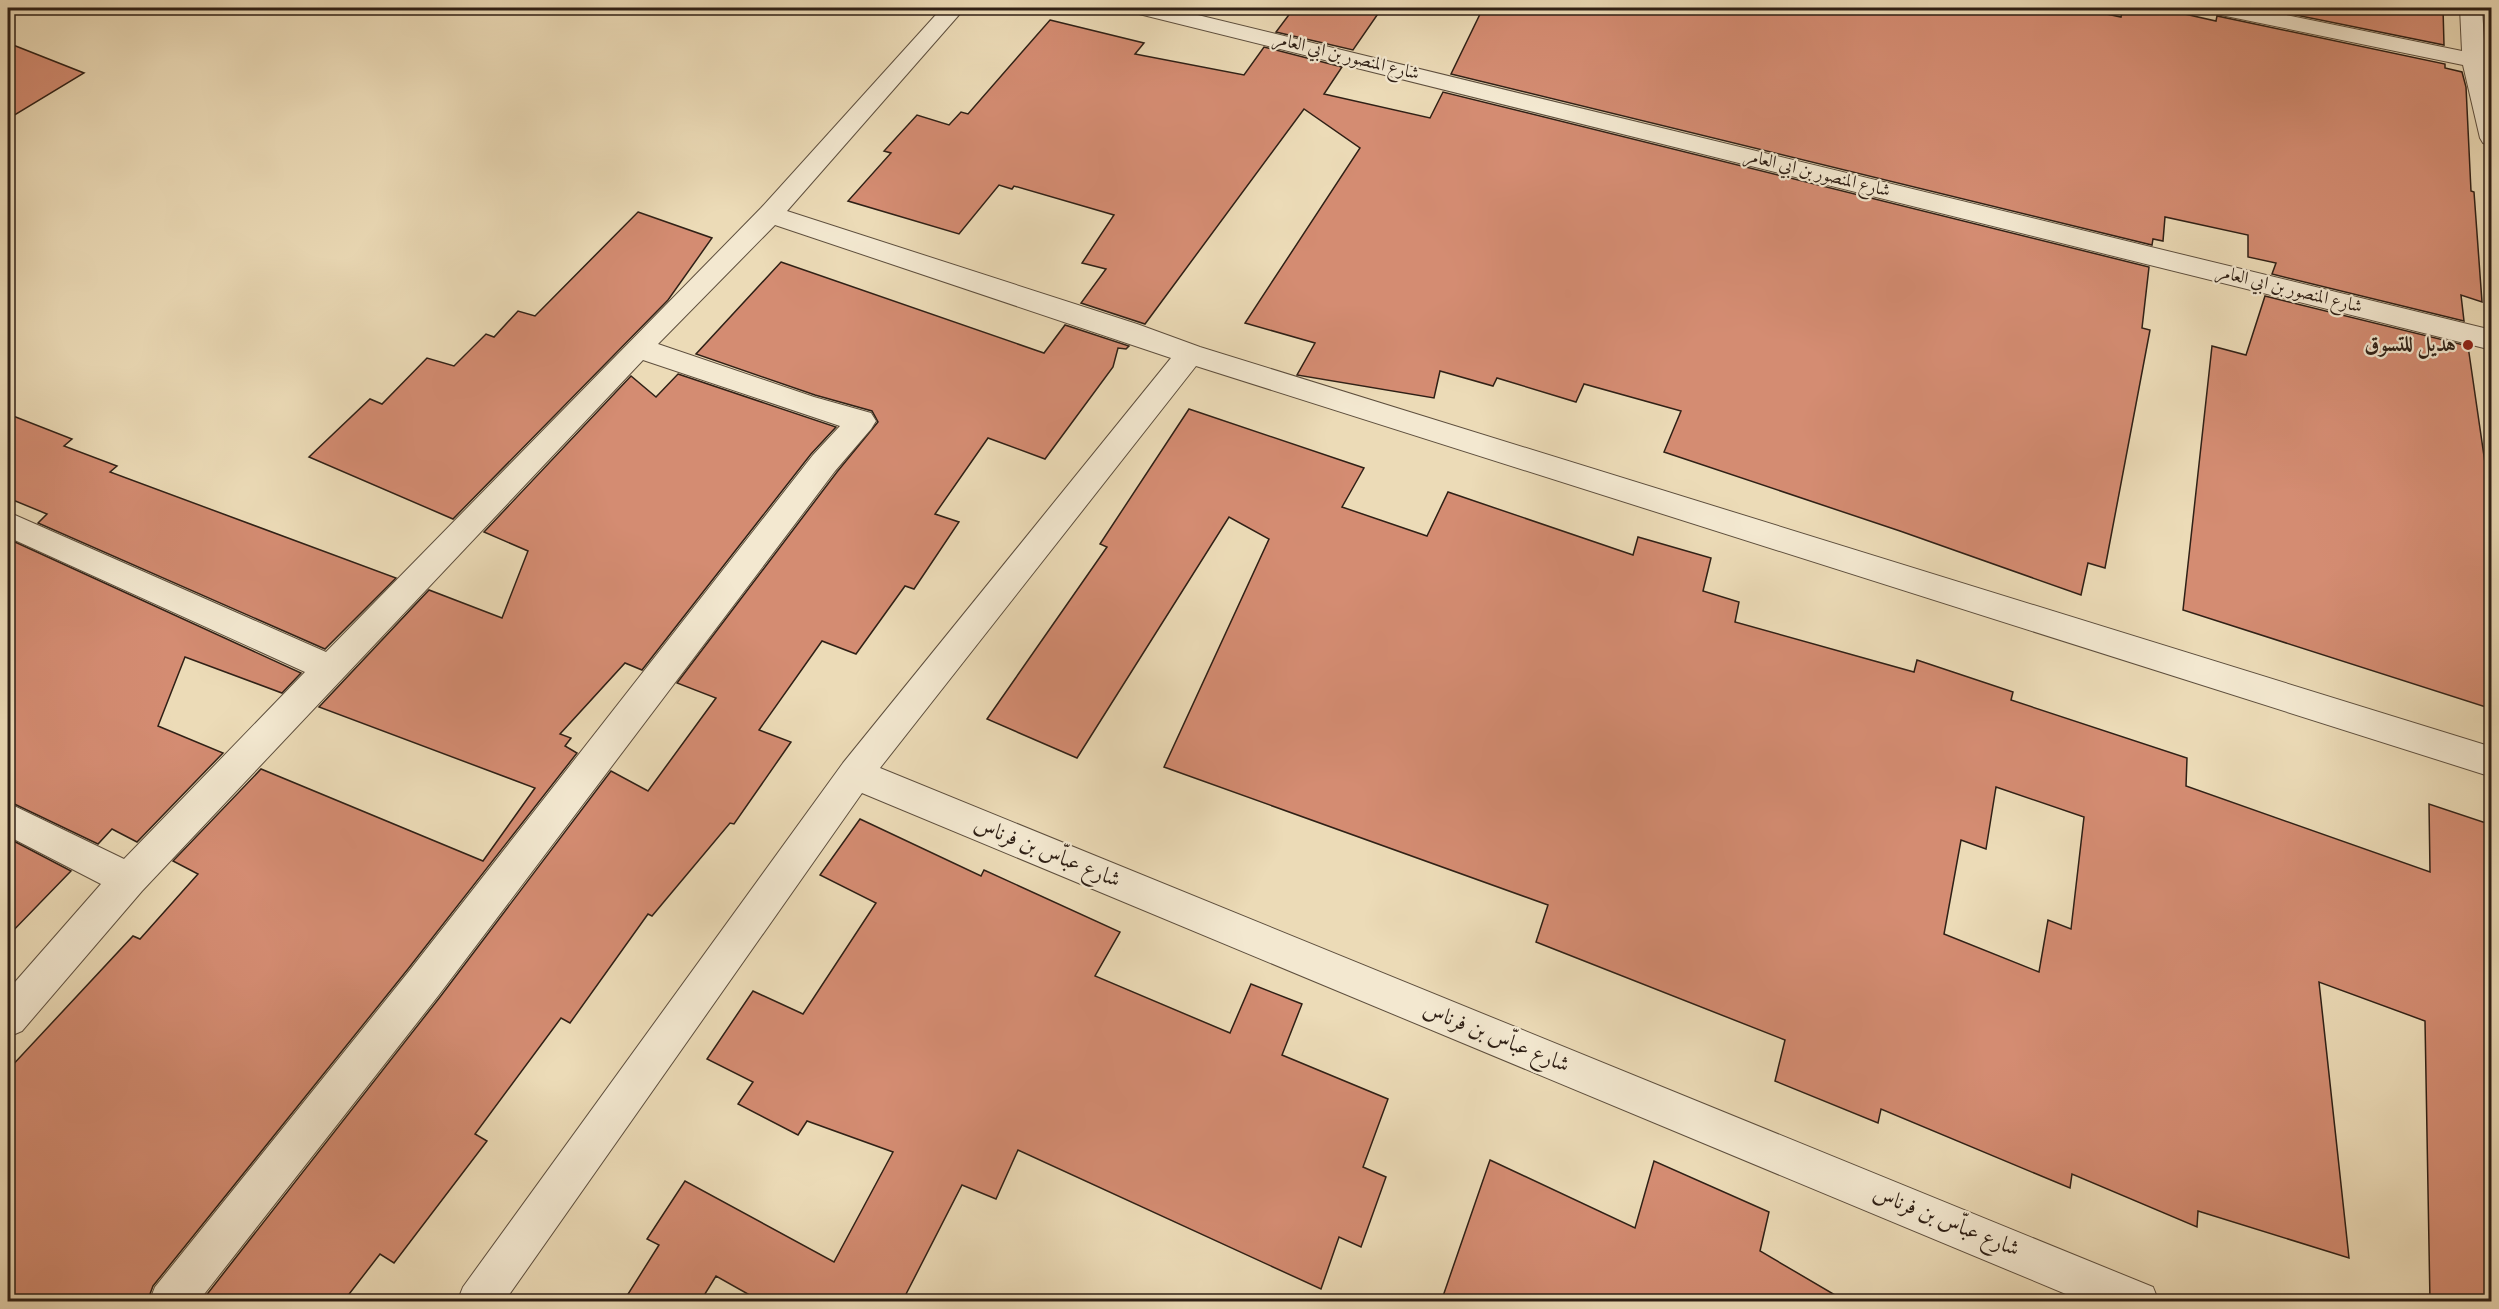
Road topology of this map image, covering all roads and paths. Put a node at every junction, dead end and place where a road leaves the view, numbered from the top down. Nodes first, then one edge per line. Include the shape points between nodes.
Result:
1 (954, 8) edge
2 (1143, 8) edge
3 (2221, 8) edge
4 (2471, 8) edge
5 (2483, 62) edge
6 (2492, 138) edge
7 (770, 214) junction
8 (2492, 340) edge
9 (638, 348) junction
10 (1190, 354) junction
11 (8, 524) edge
12 (329, 668) junction
13 (2492, 762) edge
14 (855, 774) junction
15 (8, 819) edge
16 (129, 879) junction
17 (8, 1018) edge
18 (170, 1302) edge
19 (478, 1302) edge
20 (2138, 1302) edge

1 - 7 street
2 - 8 street, شارع المنصور بن ابي العامر
3 - 5 street
4 - 5 street
5 - 6 street
7 - 9 street
7 - 10 street
9 - 12 street
9 - 18 street via 861,421 824,463 423,983
10 - 13 street
10 - 14 street
11 - 12 street
12 - 16 street
14 - 19 street
14 - 20 street, شارع عباّس بن فرناس
15 - 16 street
16 - 17 street

